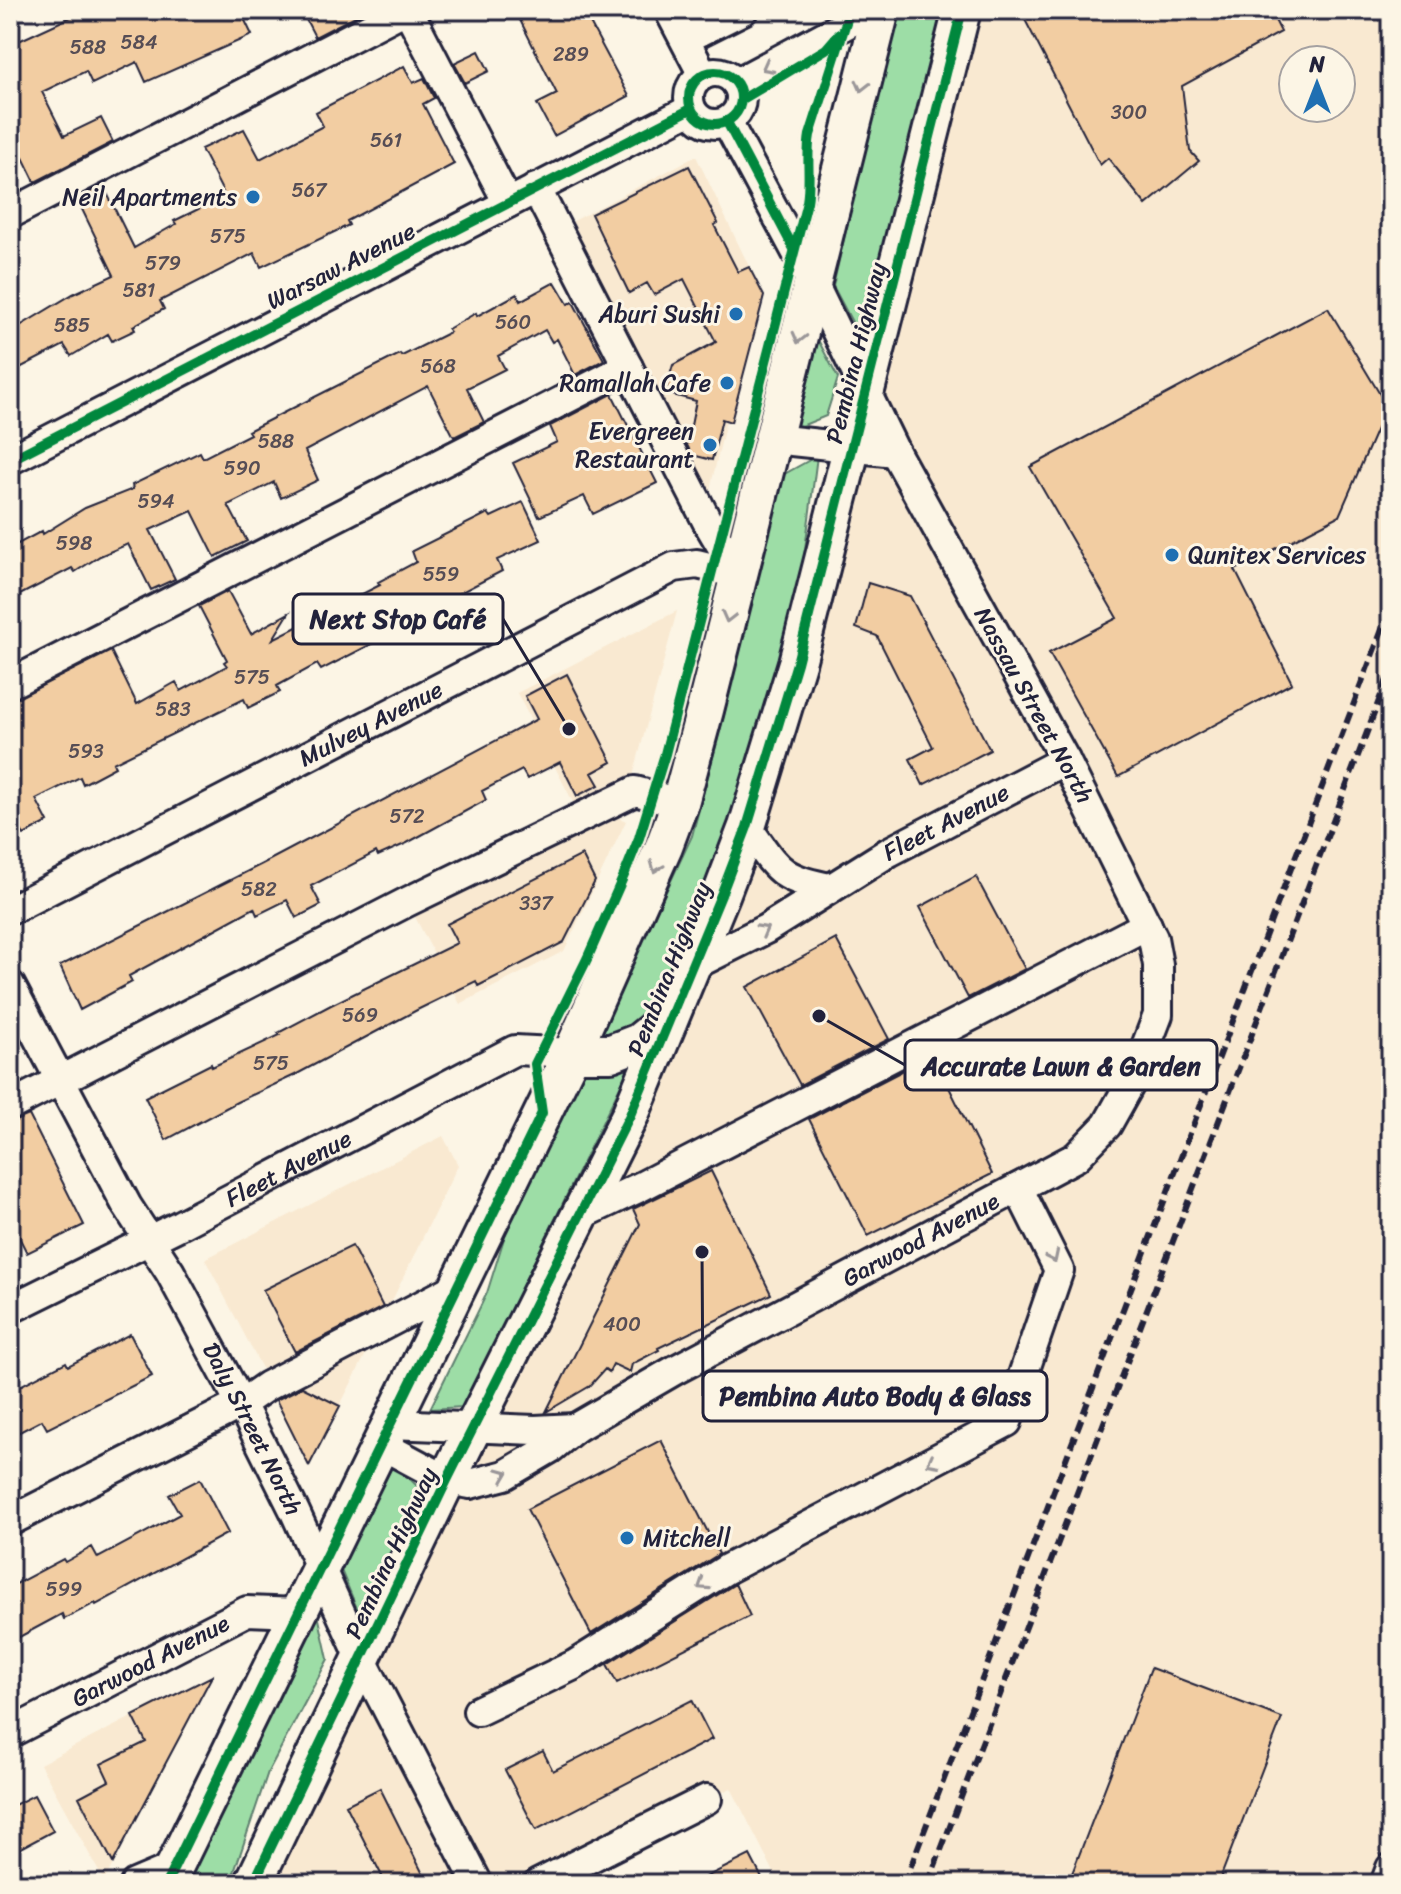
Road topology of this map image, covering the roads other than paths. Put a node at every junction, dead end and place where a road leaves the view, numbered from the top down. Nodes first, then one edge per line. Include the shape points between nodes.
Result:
1 (406, 10) edge
2 (669, 10) edge
3 (743, 10) edge
4 (873, 10) edge
5 (881, 10) edge
6 (962, 10) edge
7 (685, 39) junction
8 (703, 75) junction
9 (736, 83) junction
10 (691, 109) junction
11 (727, 122) junction
12 (536, 188) junction
13 (508, 203) junction
14 (10, 214) edge
15 (813, 283) junction
16 (628, 367) junction
17 (866, 397) junction
18 (773, 439) junction
19 (853, 448) junction
20 (895, 452) junction
21 (10, 460) edge
22 (738, 574) junction
23 (10, 684) edge
24 (1065, 760) junction
25 (680, 803) junction
26 (747, 827) junction
27 (831, 888) junction
28 (10, 910) edge
29 (1147, 925) junction
30 (694, 965) junction
31 (1158, 965) joint
32 (10, 985) edge
33 (674, 1014) junction
34 (572, 1053) junction
35 (61, 1080) junction
36 (10, 1106) edge
37 (1018, 1188) junction
38 (581, 1215) junction
39 (148, 1240) junction
40 (457, 1287) junction
41 (10, 1309) edge
42 (241, 1404) junction
43 (474, 1428) junction
44 (575, 1428) junction
45 (385, 1434) junction
46 (447, 1480) junction
47 (10, 1521) edge
48 (320, 1566) junction
49 (297, 1613) junction
50 (362, 1660) junction
51 (478, 1711) dead end
52 (10, 1733) edge
53 (707, 1799) dead end
54 (1391, 1868) edge
55 (170, 1876) edge
56 (135, 1884) edge
57 (253, 1884) edge
58 (478, 1884) edge
59 (538, 1884) edge
60 (1385, 1884) edge

1 - 13 street
1 - 14 street
2 - 7 street
3 - 7 street
4 -> 9 street
5 -> 15 main road, Pembina Highway
6 - 17 main road, Pembina Highway
7 - 8 street
8 - 9 street via 725,74
8 - 10 street via 689,93
9 - 11 street via 739,109
10 - 11 street via 702,122
10 - 12 street, Warsaw Avenue
11 - 15 street, Nassau Street North
12 - 13 street, Warsaw Avenue
12 - 16 street
13 - 21 street, Warsaw Avenue
15 - 17 street, Nassau Street North
15 -> 18 main road, Pembina Highway
16 - 22 street
16 - 23 street
17 - 19 main road, Pembina Highway
17 - 20 street, Nassau Street North
18 - 19 street
18 - 22 main road, Pembina Highway
19 - 20 street
19 - 26 main road, Pembina Highway
20 - 24 street, Nassau Street North
22 -> 25 main road, Pembina Highway
22 - 28 street, Mulvey Avenue via 697,564 674,567
24 - 27 street, Fleet Avenue
24 - 29 street, Nassau Street North
25 -> 34 main road, Pembina Highway
25 - 35 street via 635,791
26 - 27 street via 785,874
26 - 30 main road, Pembina Highway
30 -> 27 street, Fleet Avenue
29 - 31 street, Nassau Street North
29 - 38 street
30 - 33 main road, Pembina Highway
31 - 37 street, Garwood Avenue via 1158,1015 1135,1075 1107,1125 1076,1157
32 - 35 street, Daly Street North
33 - 34 main road via 639,1042 611,1053
33 - 38 main road, Pembina Highway
34 - 39 street, Fleet Avenue via 515,1050
34 - 40 main road, Pembina Highway
35 - 36 street
35 - 39 street, Daly Street North
37 - 44 street, Garwood Avenue
37 -> 51 street via 1059,1270 1007,1422 727,1569 574,1665
38 - 43 main road, Pembina Highway
39 - 41 street, Fleet Avenue
39 - 42 street, Daly Street North
40 - 42 street
40 - 45 main road, Pembina Highway
42 - 47 street
42 - 48 street, Daly Street North
43 - 44 street, Garwood Avenue
43 - 45 street, Garwood Avenue
43 - 46 main road, Pembina Highway
46 -> 44 street, Garwood Avenue via 470,1484 505,1475
45 - 46 street, Garwood Avenue
45 - 48 main road, Pembina Highway
46 - 50 main road, Pembina Highway
48 - 49 main road, Pembina Highway
48 - 50 street, Daly Street North
49 - 52 street, Garwood Avenue via 247,1611
49 - 55 main road, Pembina Highway
50 - 57 main road, Pembina Highway
50 - 58 street, Daly Street North
53 - 59 street
54 - 60 street
55 - 56 street

